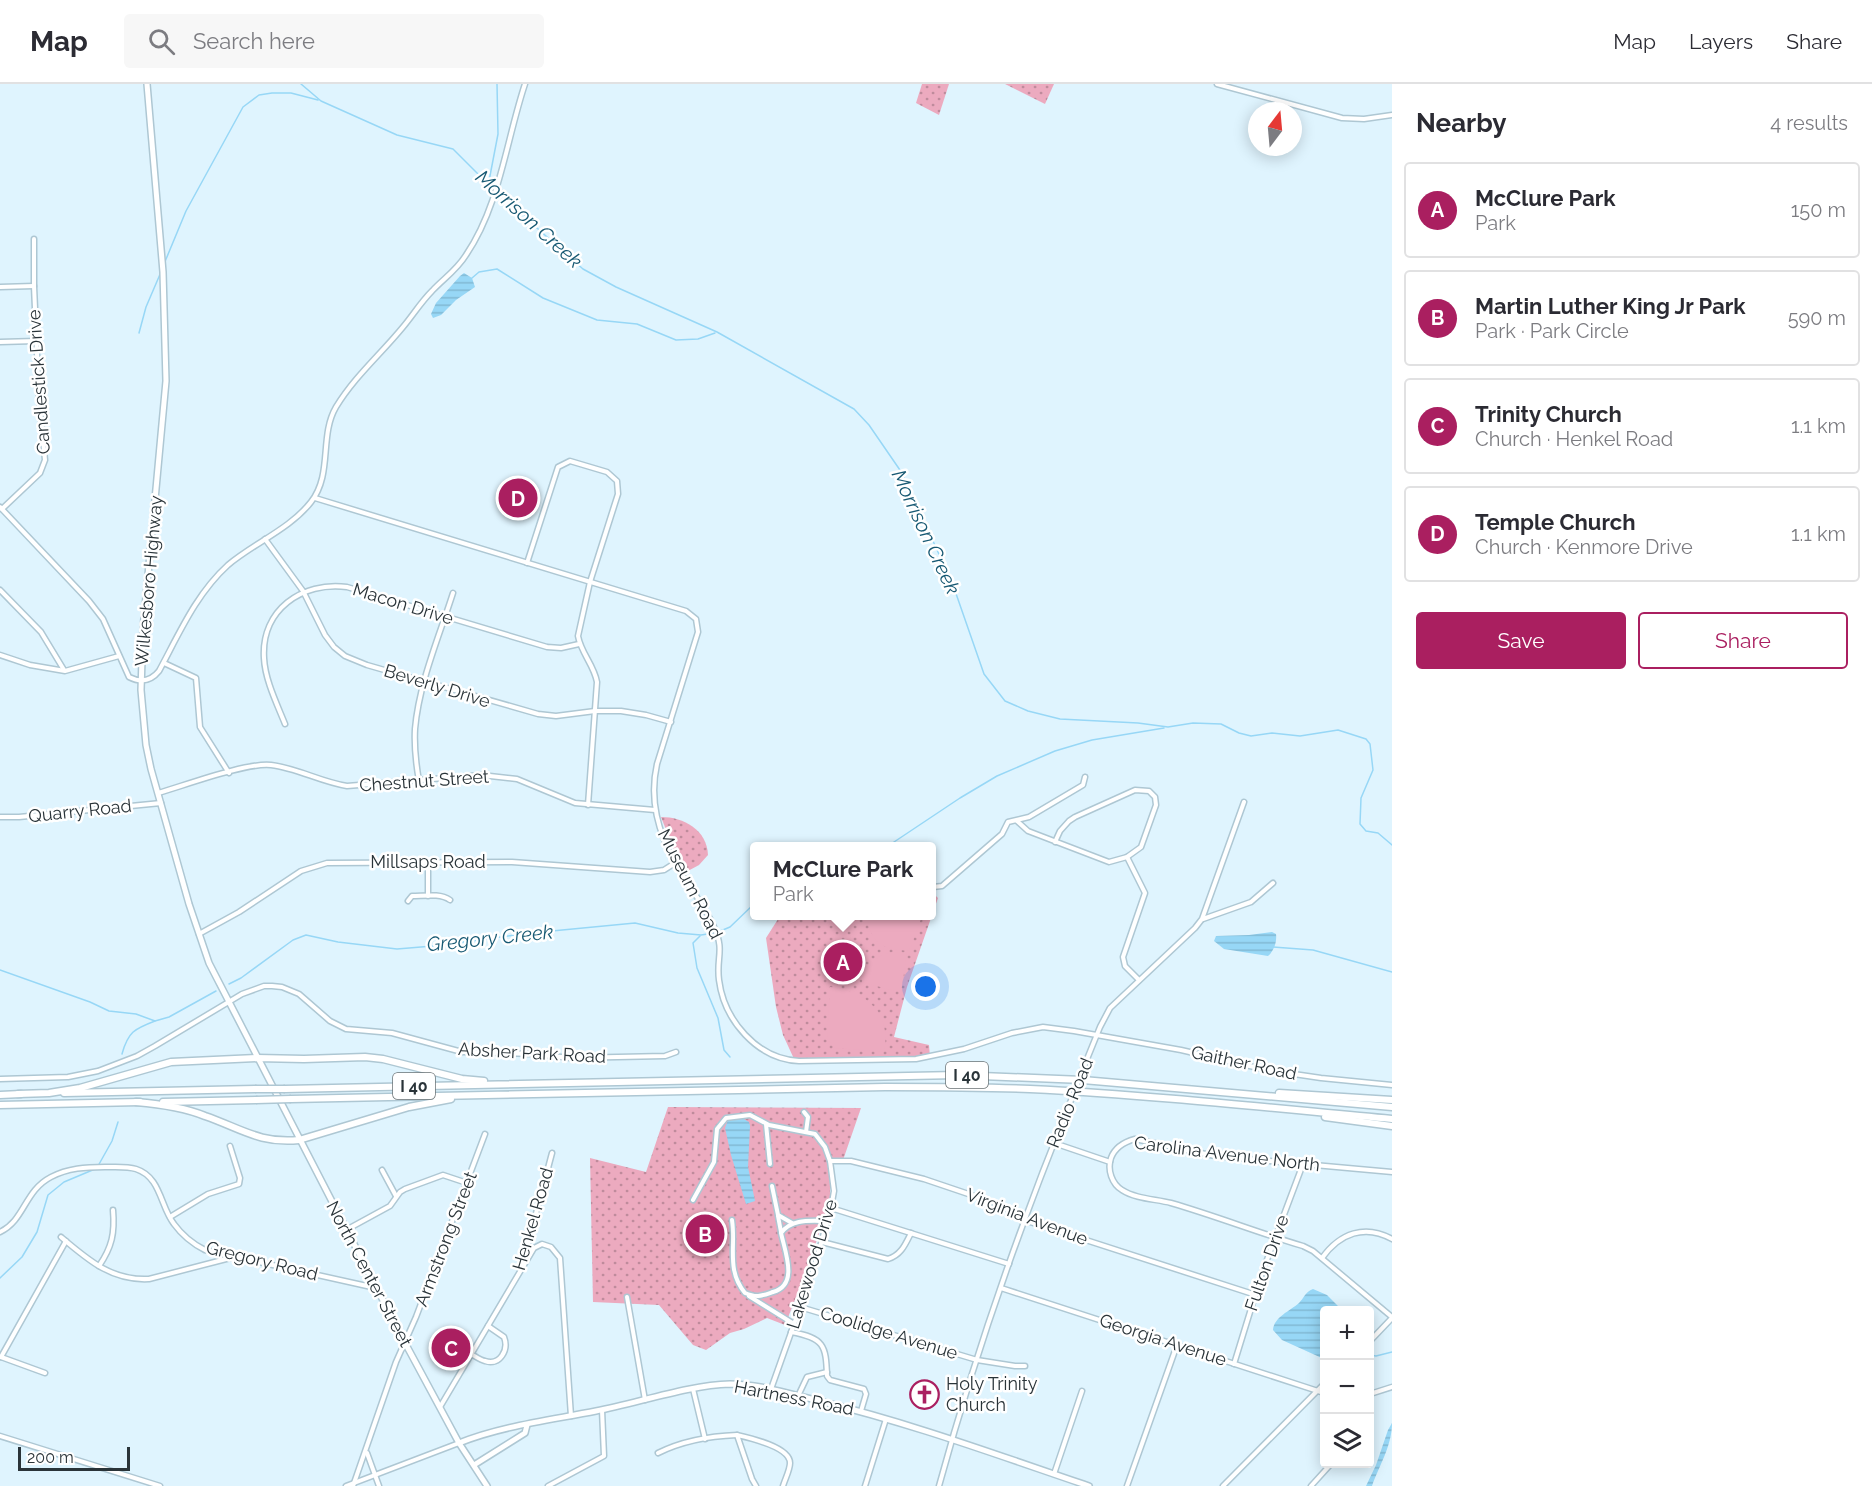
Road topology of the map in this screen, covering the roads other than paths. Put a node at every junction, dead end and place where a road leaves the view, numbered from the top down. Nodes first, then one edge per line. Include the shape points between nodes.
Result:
1 (147, 84) edge
2 (525, 84) edge
3 (1217, 84) edge
4 (1392, 115) edge
5 (34, 239) dead end
6 (34, 286) junction
7 (0, 287) edge
8 (36, 341) junction
9 (0, 342) edge
10 (315, 498) junction
11 (1, 508) edge
12 (265, 539) junction
13 (527, 563) junction
14 (590, 582) junction
15 (0, 590) edge
16 (303, 591) junction
17 (453, 593) dead end
18 (446, 616) junction
19 (579, 644) junction
20 (0, 655) edge
21 (119, 656) junction
22 (164, 663) junction
23 (64, 671) junction
24 (141, 680) junction
25 (425, 682) junction
26 (596, 711) junction
27 (671, 722) junction
28 (285, 724) dead end
29 (229, 772) junction
30 (1085, 777) dead end
31 (419, 781) junction
32 (158, 793) junction
33 (1244, 802) dead end
34 (161, 803) junction
35 (588, 805) junction
36 (655, 810) junction
37 (0, 817) edge
38 (1017, 821) junction
39 (1055, 842) junction
40 (1127, 857) junction
41 (428, 862) junction
42 (675, 863) junction
43 (1273, 883) dead end
44 (936, 886) edge
45 (428, 896) junction
46 (450, 900) dead end
47 (408, 901) dead end
48 (1202, 919) junction
49 (198, 934) junction
50 (1139, 980) junction
51 (228, 1003) junction
52 (1097, 1035) junction
53 (676, 1052) dead end
54 (257, 1058) junction
55 (0, 1079) edge
56 (542, 1083) junction
57 (1392, 1085) edge
58 (1220, 1091) junction
59 (18, 1094) junction
60 (0, 1095) edge
61 (487, 1095) junction
62 (1392, 1100) edge
63 (136, 1102) junction
64 (0, 1105) edge
65 (1392, 1107) edge
66 (1284, 1109) junction
67 (804, 1112) dead end
68 (1392, 1119) edge
69 (766, 1123) junction
70 (1392, 1126) edge
71 (806, 1132) junction
72 (484, 1134) dead end
73 (299, 1140) junction
74 (1054, 1143) junction
75 (230, 1146) dead end
76 (552, 1153) dead end
77 (830, 1161) junction
78 (1110, 1162) junction
79 (770, 1164) dead end
80 (1303, 1164) junction
81 (382, 1170) dead end
82 (1392, 1172) edge
83 (466, 1183) junction
84 (772, 1186) dead end
85 (396, 1197) junction
86 (693, 1200) dead end
87 (831, 1208) junction
88 (113, 1210) dead end
89 (778, 1215) junction
90 (170, 1217) junction
91 (732, 1220) dead end
92 (1024, 1220) junction
93 (828, 1221) junction
94 (792, 1223) junction
95 (346, 1230) junction
96 (0, 1232) edge
97 (781, 1233) junction
98 (911, 1233) junction
99 (61, 1237) dead end
100 (1275, 1238) junction
101 (1392, 1239) edge
102 (66, 1241) junction
103 (822, 1242) junction
104 (237, 1257) junction
105 (1322, 1258) junction
106 (1009, 1264) junction
107 (99, 1266) junction
108 (521, 1270) junction
109 (376, 1288) junction
110 (1001, 1288) junction
111 (745, 1293) junction
112 (768, 1294) junction
113 (1256, 1295) junction
114 (627, 1297) dead end
115 (764, 1306) junction
116 (801, 1306) junction
117 (1392, 1318) edge
118 (794, 1324) junction
119 (488, 1326) junction
120 (791, 1332) junction
121 (1374, 1337) edge
122 (404, 1341) junction
123 (1177, 1345) junction
124 (471, 1354) junction
125 (1, 1357) edge
126 (977, 1360) junction
127 (1234, 1364) junction
128 (1025, 1366) dead end
129 (827, 1372) junction
130 (45, 1373) dead end
131 (1392, 1388) edge
132 (693, 1389) junction
133 (1320, 1389) edge
134 (771, 1390) junction
135 (1082, 1391) dead end
136 (1318, 1391) junction
137 (1374, 1393) edge
138 (798, 1396) junction
139 (646, 1401) junction
140 (440, 1408) junction
141 (602, 1410) junction
142 (861, 1412) junction
143 (571, 1416) junction
144 (886, 1419) junction
145 (527, 1425) junction
146 (737, 1435) junction
147 (0, 1436) edge
148 (705, 1439) junction
149 (952, 1439) junction
150 (459, 1443) junction
151 (366, 1451) junction
152 (658, 1453) dead end
153 (474, 1466) junction
154 (1327, 1468) edge
155 (1054, 1474) junction
156 (375, 1476) junction
157 (354, 1485) edge
158 (160, 1486) edge
159 (346, 1486) edge
160 (379, 1486) edge
161 (487, 1486) edge
162 (548, 1486) edge
163 (756, 1486) edge
164 (783, 1486) edge
165 (865, 1486) edge
166 (939, 1486) edge
167 (1089, 1486) edge
168 (1128, 1486) edge
169 (1223, 1486) edge
170 (1311, 1486) edge

1 - 24 main road, Wilkesboro Highway via 163,272 166,381
2 - 10 street via 486,219 466,256 367,364 335,409 323,480
3 - 4 street via 1342,118
5 - 6 street, Candlestick Drive
6 - 7 street
6 - 8 street, Candlestick Drive
8 - 9 street
8 - 11 street, Candlestick Drive via 45,460 40,473
10 - 12 street
10 - 13 street, Museum Road
11 - 21 street via 82,591 103,619
12 - 16 street, Beverly Drive
12 - 22 street via 229,564 212,582 190,613
13 - 14 street, Museum Road
13 - 14 street via 554,473 563,462 576,461 613,476 619,488
14 - 19 street via 578,628
14 - 27 street, Museum Road via 686,611 696,619 698,632
15 - 23 street via 41,632
16 - 18 street, Macon Drive via 320,586 347,587
16 - 25 street, Beverly Drive via 325,635 345,656
16 - 28 street, Macon Drive via 279,610 264,647 266,669
17 - 18 street
18 - 19 street, Macon Drive via 547,647
18 - 25 street
19 - 26 street via 595,671
20 - 23 street via 30,666
21 - 23 street
21 - 24 street via 129,677
22 - 24 street via 154,678
22 - 29 street via 195,678 200,727
24 - 32 main road, Wilkesboro Highway via 146,745
25 - 26 street, Beverly Drive via 538,714
25 - 31 street via 415,728
26 - 27 street, Beverly Drive via 621,711
26 - 35 street
27 - 36 street, Museum Road via 654,780
29 - 31 street, Chestnut Street via 270,765 347,786
29 - 32 street, Chestnut Street
30 - 38 street via 1083,785
31 - 35 street, Chestnut Street via 500,776
32 - 34 main road, Wilkesboro Highway
33 - 48 street, Radio Road
34 - 37 street, Quarry Road
34 - 49 main road, Wilkesboro Highway
35 - 36 street, Chestnut Street
36 - 42 street, Museum Road
38 - 39 street via 1028,831
38 - 44 street via 1008,822 1002,834 942,886
39 - 40 street via 1110,862
39 - 40 street via 1068,821 1114,798 1144,789 1153,794 1156,805 1141,847
40 - 50 street via 1145,893 1123,957 1125,966
41 - 42 street, Millsaps Road via 512,862 650,872
41 - 45 street
41 - 49 street, Millsaps Road via 332,862 313,866
42 - 52 street, Museum Road via 716,931 721,947 719,982 728,1009 755,1045 775,1058 916,1059 1027,1029 1058,1028
43 - 48 street via 1251,902
45 - 46 street via 445,896
45 - 47 street via 412,896
48 - 50 street, Radio Road
49 - 51 main road, Wilkesboro Highway
50 - 52 street, Radio Road via 1110,1008
51 - 53 street, Absher Park Road via 264,986 282,987 299,993 330,1021 346,1029 392,1033 462,1052 570,1058 665,1056
51 - 54 main road, Wilkesboro Highway
51 - 55 street, Absher Park Road via 137,1056 98,1071 68,1077
52 - 57 street, Gaither Road via 1267,1070
52 - 74 street, Radio Road, bridge
54 - 56 highway via 365,1057 462,1079
54 - 59 highway via 171,1062 80,1088
54 - 73 main road, North Center Street
56 - 58 highway, I 40 via 957,1075
56 - 59 highway, I 40, bridge
58 - 62 highway
58 - 65 highway, I 40
59 - 60 highway, I 40
61 - 63 highway, I 40, bridge
61 - 66 highway, I 40 via 957,1087
61 - 73 highway via 409,1107
63 - 64 highway, I 40
63 - 73 highway via 183,1109 267,1140
66 - 68 highway, I 40
66 - 70 highway
67 - 71 street via 808,1117
69 - 71 street
69 - 79 street
69 - 86 street via 750,1115 723,1120 717,1129 714,1162
71 - 77 street, Lakewood Drive via 820,1138
72 - 83 street, Armstrong Street
73 - 95 main road, North Center Street
74 - 78 street
74 - 92 street, Radio Road
75 - 90 street via 239,1184 208,1194
76 - 108 street, Henkel Road
77 - 87 street, Lakewood Drive via 834,1191
77 - 92 street, Virginia Avenue via 851,1161 924,1179 1001,1205
78 - 80 street, Carolina Avenue North via 1118,1146 1135,1139 1207,1155
78 - 100 street via 1112,1178 1122,1190
80 - 82 street, Carolina Avenue North
80 - 100 street, Fulton Drive
81 - 85 street
83 - 85 street via 442,1175 405,1189
83 - 122 street, Armstrong Street
84 - 89 street
85 - 95 street via 390,1206
87 - 93 street, Lakewood Drive
87 - 98 street
88 - 107 street via 114,1236
89 - 94 street
89 - 97 street
90 - 96 street, Gregory Road via 146,1173 126,1167 74,1168 38,1186 15,1222
90 - 104 street, Gregory Road via 197,1245
91 - 111 street via 733,1271
92 - 106 street, Radio Road
92 - 113 street, Virginia Avenue
93 - 94 street
93 - 103 street, Lakewood Drive
94 - 97 street
95 - 109 main road, North Center Street
97 - 112 street via 789,1277 781,1290
98 - 103 street via 902,1251 888,1259
98 - 106 street
99 - 102 street
100 - 105 street via 1303,1246
100 - 113 street, Fulton Drive
101 - 105 street via 1359,1231 1336,1241
102 - 107 street
102 - 125 street
103 - 116 street, Lakewood Drive
104 - 107 street via 149,1279 122,1278
104 - 109 street, Gregory Road
105 - 117 street
106 - 110 street, Radio Road
108 - 119 street, Henkel Road
108 - 143 street via 534,1248 542,1244 551,1247 560,1258
109 - 122 main road, North Center Street
110 - 123 street, Georgia Avenue
110 - 126 street, Radio Road
111 - 112 street via 754,1297
111 - 115 street
112 - 115 street
113 - 127 street, Fulton Drive
114 - 139 street
115 - 118 street
116 - 118 street, Lakewood Drive
116 - 126 street, Coolidge Avenue
117 - 121 street
118 - 120 street, Lakewood Drive
119 - 124 street, Henkel Road
119 - 124 street via 504,1337 503,1355 492,1362
120 - 129 street via 808,1335 825,1348
120 - 134 street, Lakewood Drive
122 - 140 main road, North Center Street
122 - 151 street, Armstrong Street
123 - 127 street, Georgia Avenue
123 - 168 street
124 - 140 street, Henkel Road
125 - 130 street
126 - 128 street, Coolidge Avenue
126 - 149 street, Radio Road
127 - 136 street, Georgia Avenue
129 - 138 street via 807,1377
129 - 142 street via 830,1380 866,1391
131 - 137 street
132 - 134 main road, Hartness Road via 732,1384
132 - 139 main road, Hartness Road
132 - 148 street
133 - 136 street
134 - 138 main road, Hartness Road
135 - 155 street
136 - 169 street
138 - 142 main road, Hartness Road
139 - 141 main road, Hartness Road
140 - 150 main road, North Center Street
141 - 143 main road, Hartness Road
141 - 162 street via 604,1456
142 - 144 main road, Hartness Road
143 - 145 main road, Hartness Road
144 - 149 main road, Hartness Road
144 - 165 street
145 - 150 main road, Hartness Road via 486,1432
145 - 153 main road via 525,1433
146 - 148 street
146 - 163 street
146 - 164 street via 788,1455 790,1467
147 - 158 street
148 - 152 street
149 - 155 main road, Hartness Road
149 - 166 street, Radio Road
150 - 153 main road, North Center Street
150 - 156 street
151 - 156 street
151 - 157 street, Armstrong Street
153 - 161 main road, North Center Street
154 - 170 street
155 - 167 main road, Hartness Road
156 - 157 street
156 - 160 street
157 - 159 street

